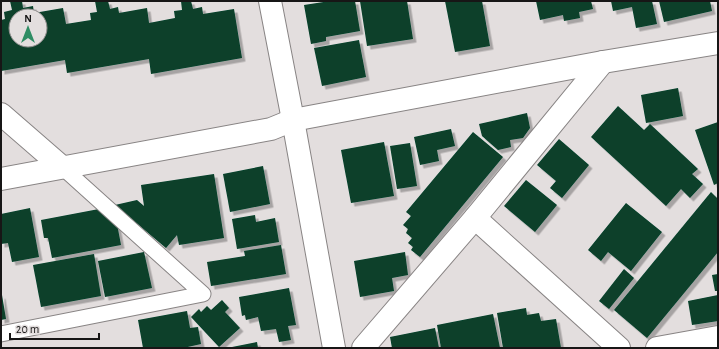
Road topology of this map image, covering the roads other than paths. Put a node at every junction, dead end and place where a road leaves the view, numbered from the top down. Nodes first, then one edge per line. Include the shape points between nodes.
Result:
1 (270, 1) edge
2 (718, 43) edge
3 (603, 62) junction
4 (1, 114) edge
5 (293, 120) junction
6 (62, 167) junction
7 (1, 179) edge
8 (475, 218) junction
9 (1, 334) edge
10 (718, 337) edge
11 (334, 348) edge
12 (363, 348) edge
13 (619, 348) edge
14 (658, 348) edge

1 - 5 street
2 - 3 street
3 - 5 street
3 - 8 street
4 - 6 street
5 - 6 street via 271,129
5 - 11 street
6 - 7 street
6 - 9 lane via 203,294
8 - 12 street
8 - 13 street
10 - 14 street

